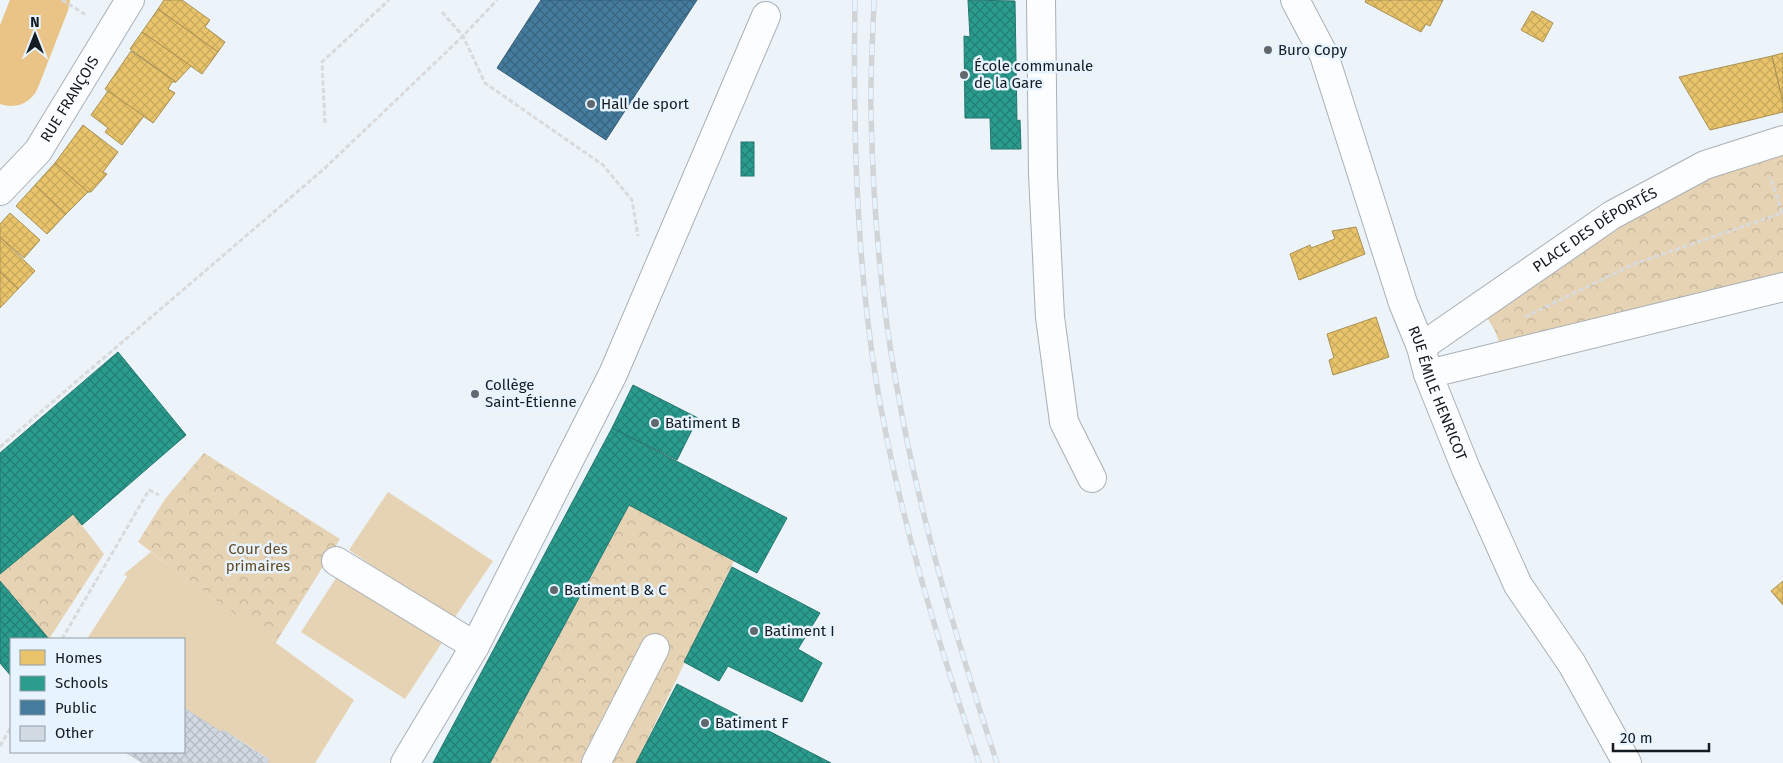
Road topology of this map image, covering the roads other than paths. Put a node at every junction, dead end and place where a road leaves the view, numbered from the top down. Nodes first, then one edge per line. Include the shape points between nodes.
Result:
1 (130, 0) edge
2 (1041, 0) edge
3 (1301, 2) edge
4 (766, 16) dead end
5 (1772, 143) edge
6 (0, 191) edge
7 (1783, 287) edge
8 (1421, 348) junction
9 (1428, 374) junction
10 (1092, 478) dead end
11 (336, 561) dead end
12 (475, 646) junction
13 (655, 648) dead end
14 (406, 763) edge
15 (596, 763) edge
16 (1627, 763) edge

1 - 6 street, RUE FRANÇOIS via 38,151
2 - 10 street via 1043,174 1050,317 1064,422
3 - 8 street, RUE ÉMILE HENRICOT via 1324,55 1403,303
4 - 12 street via 612,374
5 - 8 street, PLACE DES DÉPORTÉS via 1705,164 1612,214
7 - 9 street
8 - 9 street, RUE ÉMILE HENRICOT
9 - 16 street, RUE ÉMILE HENRICOT via 1518,585 1572,664
11 - 12 street
12 - 14 street
13 - 15 street

